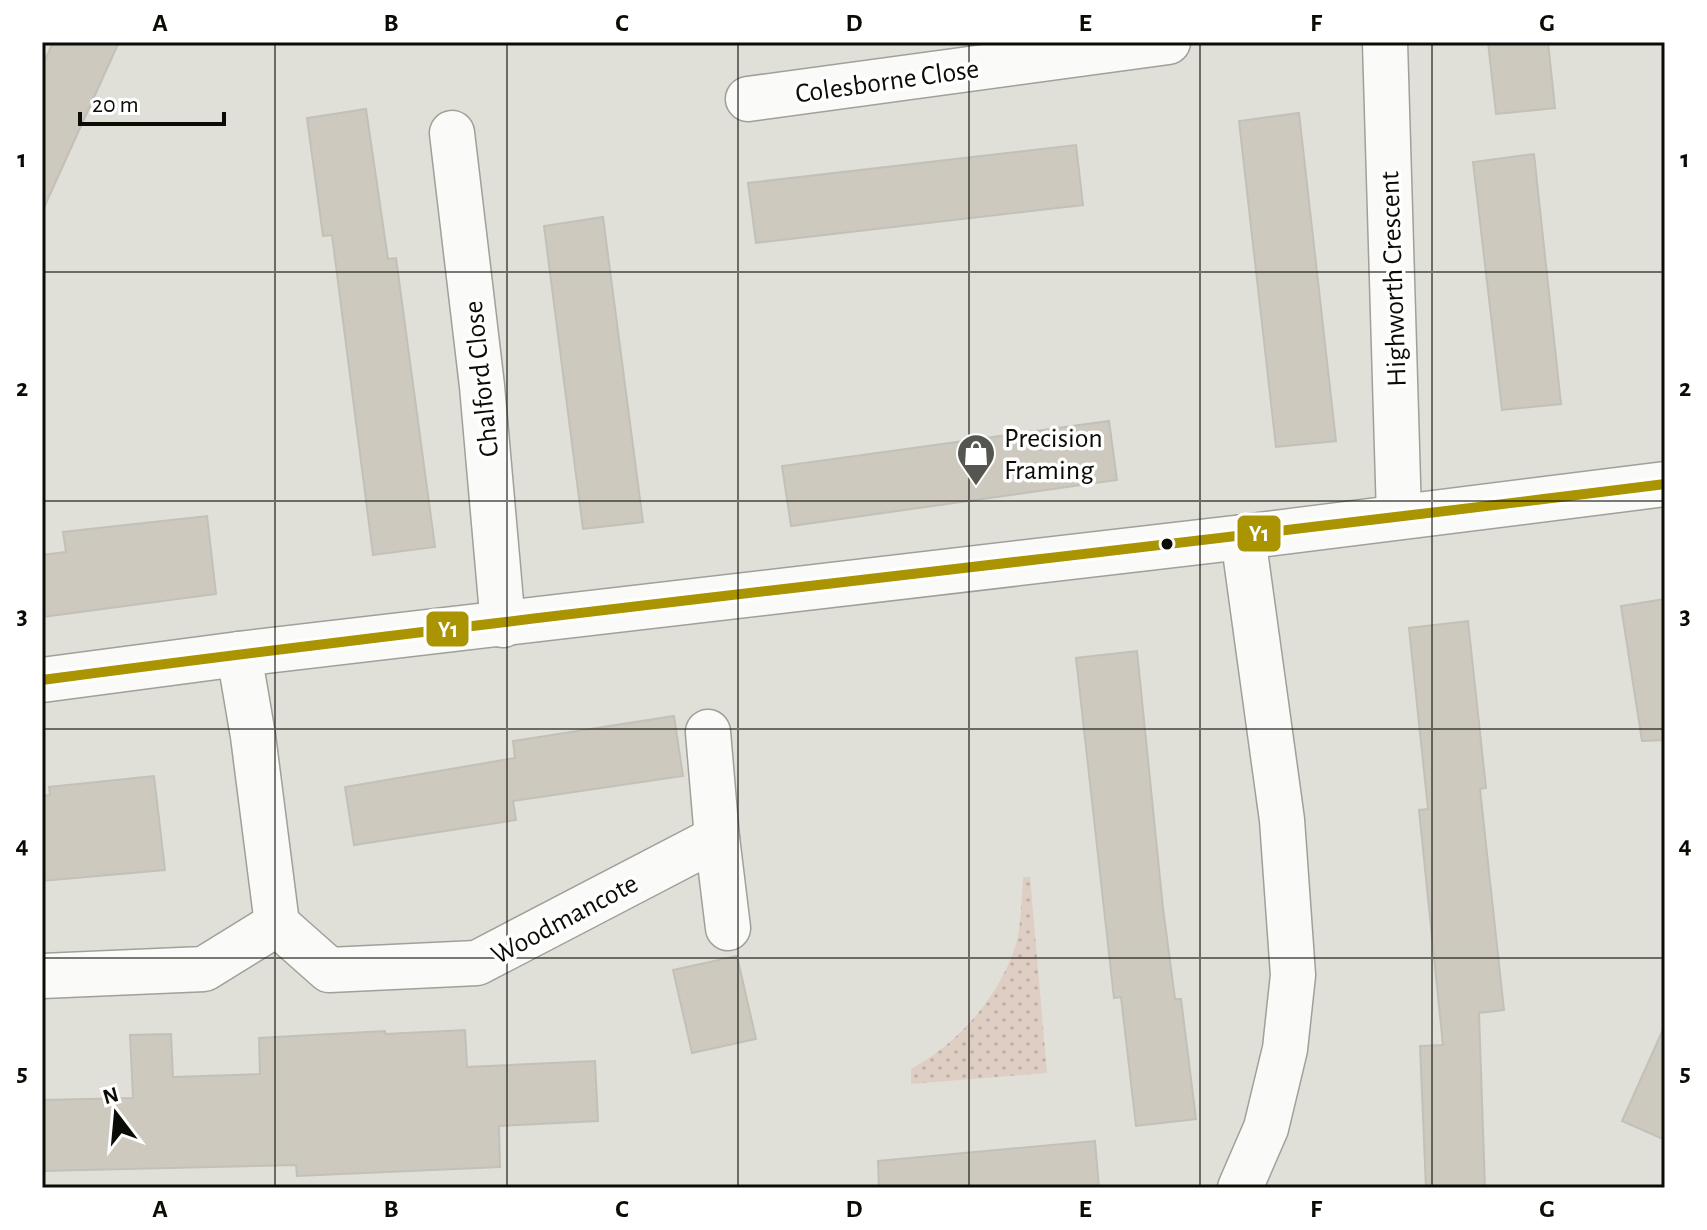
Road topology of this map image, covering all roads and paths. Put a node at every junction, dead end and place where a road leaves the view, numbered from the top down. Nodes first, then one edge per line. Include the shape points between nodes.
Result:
1 (1168, 42) edge
2 (1385, 42) edge
3 (748, 99) dead end
4 (452, 133) dead end
5 (1665, 484) edge
6 (1399, 516) junction
7 (1243, 537) junction
8 (503, 625) junction
9 (239, 654) junction
10 (42, 680) edge
11 (708, 732) dead end
12 (717, 838) junction
13 (277, 924) junction
14 (728, 928) dead end
15 (42, 976) edge
16 (1240, 1188) edge

1 - 3 street, Colesborne Close
2 - 6 street, Highworth Crescent
4 - 8 street, Chalford Close
5 - 6 street
6 - 7 street
7 - 8 street
7 - 16 street via 1282,820 1293,975 1285,1049 1266,1128
8 - 9 street
9 - 10 street
9 - 13 street
11 - 12 street
12 - 13 street, Woodmancote via 477,963 329,970
12 - 14 street
13 - 15 street via 204,969

